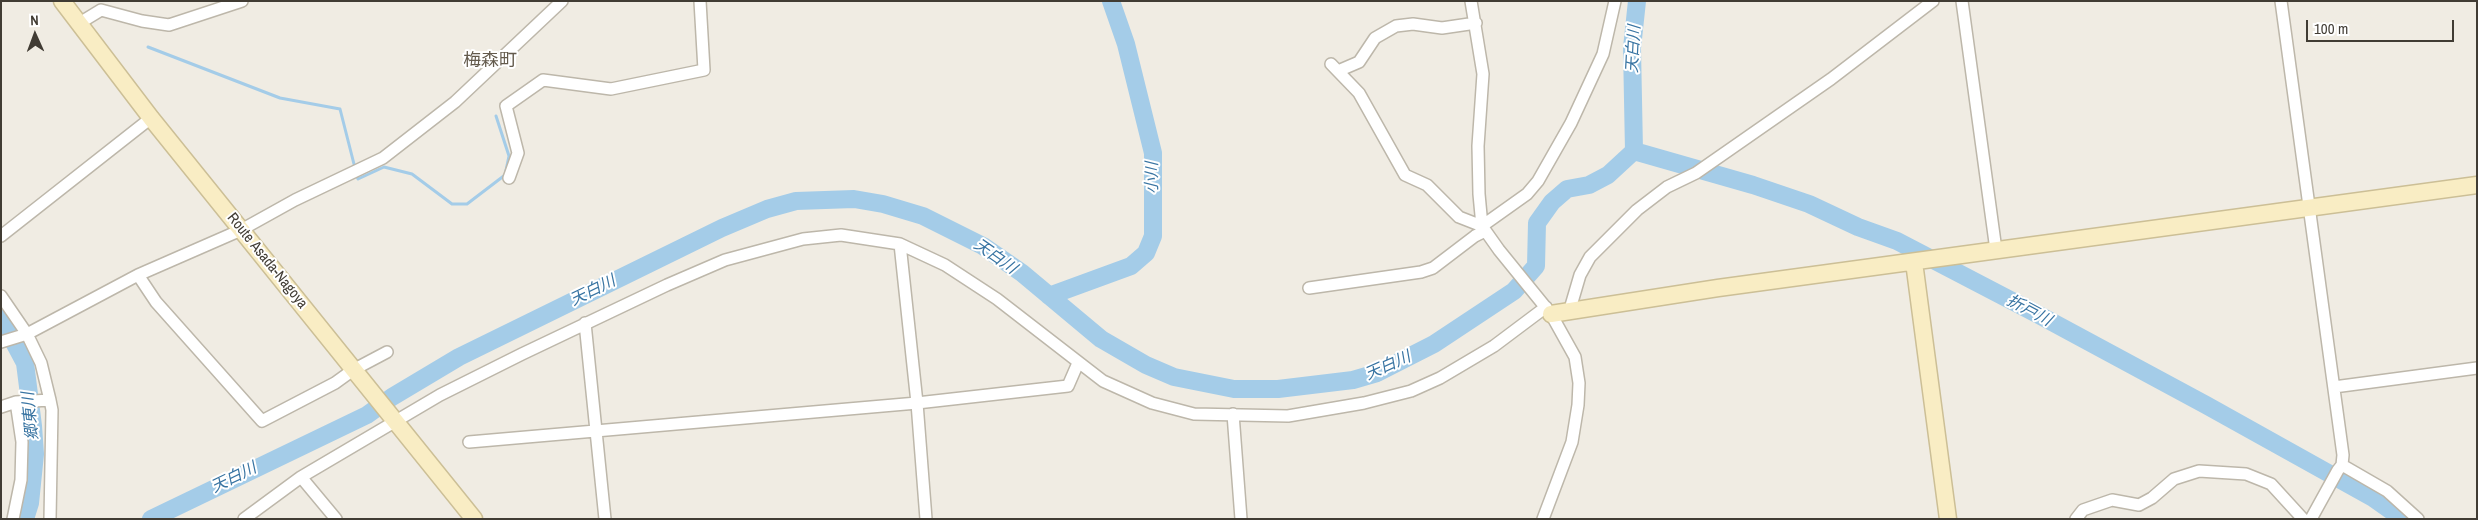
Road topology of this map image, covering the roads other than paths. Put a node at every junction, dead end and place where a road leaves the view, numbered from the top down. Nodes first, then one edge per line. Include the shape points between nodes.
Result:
1 (62, 1) edge
2 (242, 1) edge
3 (562, 1) edge
4 (700, 1) edge
5 (1471, 1) edge
6 (1614, 1) edge
7 (1934, 1) edge
8 (1962, 1) edge
9 (2281, 1) edge
10 (1476, 23) junction
11 (78, 24) junction
12 (151, 118) junction
13 (509, 178) dead end
14 (2477, 185) edge
15 (2309, 208) junction
16 (1484, 228) junction
17 (241, 230) junction
18 (1, 236) edge
19 (900, 244) junction
20 (1996, 250) junction
21 (1914, 262) junction
22 (138, 275) junction
23 (1309, 288) dead end
24 (1, 296) edge
25 (1570, 309) junction
26 (1549, 310) junction
27 (585, 324) junction
28 (27, 334) junction
29 (4, 342) edge
30 (387, 352) dead end
31 (1078, 363) junction
32 (2477, 368) edge
33 (353, 370) junction
34 (2334, 387) junction
35 (50, 400) junction
36 (16, 402) junction
37 (917, 403) junction
38 (1, 407) edge
39 (1233, 414) junction
40 (396, 422) junction
41 (597, 430) junction
42 (470, 442) dead end
43 (2340, 467) junction
44 (301, 477) junction
45 (13, 519) edge
46 (50, 519) edge
47 (244, 519) edge
48 (336, 519) edge
49 (474, 519) edge
50 (605, 519) edge
51 (926, 519) edge
52 (1241, 519) edge
53 (1543, 519) edge
54 (1948, 519) edge
55 (2076, 519) edge
56 (2303, 519) edge
57 (2311, 519) edge
58 (2418, 519) edge

1 - 11 street, Route Asada-Nagoya
2 - 11 street via 169,25 142,22 101,10
3 - 17 street via 456,102 383,158
4 - 13 street via 704,70 611,89 543,80 506,106 518,153
5 - 10 street
6 - 16 street via 1600,61 1571,123 1538,181 1527,194
7 - 25 street via 1830,79 1696,173 1667,187 1637,210 1590,258 1580,275
8 - 20 street
9 - 15 street
10 - 16 street via 1483,74 1478,146 1479,194
10 - 16 street via 1442,28 1413,24 1396,26 1375,38 1359,62 1335,68 1360,93 1405,175 1427,185 1459,217
11 - 12 street, Route Asada-Nagoya
12 - 17 street, Route Asada-Nagoya
12 - 18 street
14 - 15 street
15 - 20 street
15 - 34 street
16 - 23 street via 1433,268 1422,272
16 - 26 street via 1498,250
17 - 22 street
17 - 33 street, Route Asada-Nagoya
19 - 27 street via 841,235 776,245 725,260
19 - 31 street via 944,264 997,299
19 - 37 street
20 - 21 street
21 - 25 street
21 - 54 street
22 - 28 street
22 - 33 street via 156,302 262,421 335,384
24 - 28 street
25 - 26 street
26 - 39 street via 1440,378 1411,391 1316,413 1288,416
26 - 53 street via 1575,357 1580,396 1572,442
27 - 40 street via 440,395
27 - 41 street
28 - 29 street
28 - 35 street via 41,363
30 - 33 street
31 - 37 street via 1068,386
31 - 39 street via 1103,381 1152,403 1194,414
32 - 34 street
33 - 40 street, Route Asada-Nagoya
34 - 43 street
35 - 36 street
35 - 46 street
36 - 38 street
36 - 45 street via 22,442 21,480
37 - 41 street
37 - 51 street
39 - 52 street
40 - 44 street
40 - 49 street, Route Asada-Nagoya
41 - 42 street
41 - 50 street
43 - 57 street
43 - 58 street via 2387,491
44 - 47 street
44 - 48 street
55 - 56 street via 2083,510 2112,500 2139,505 2174,479 2199,471 2246,474 2271,484

